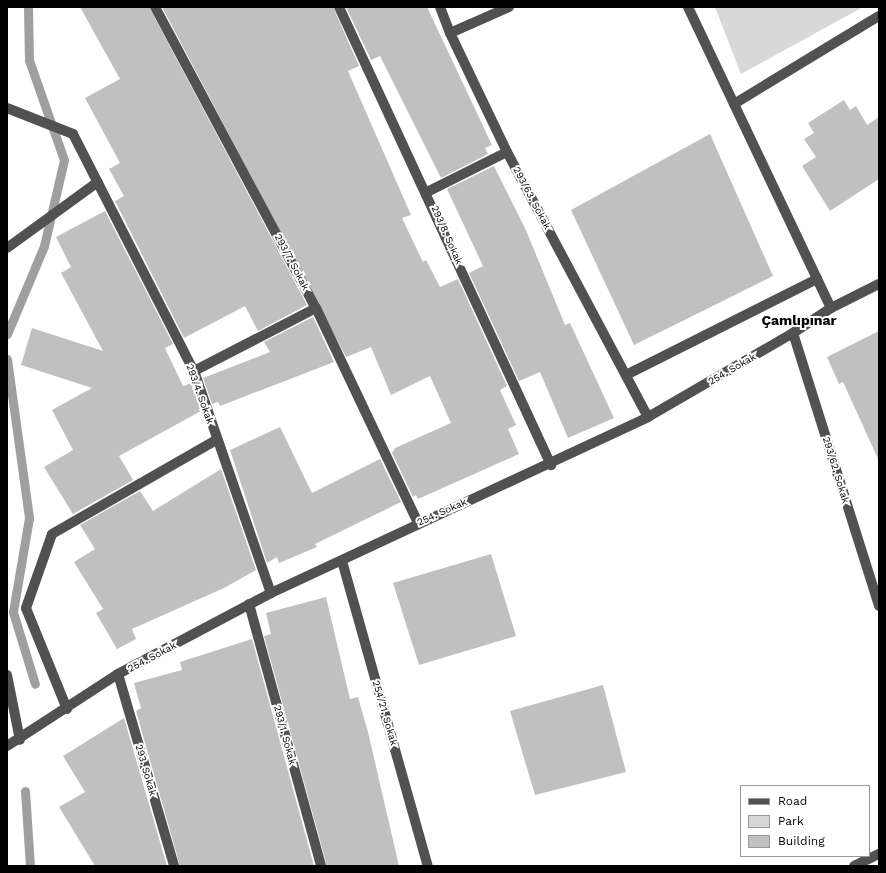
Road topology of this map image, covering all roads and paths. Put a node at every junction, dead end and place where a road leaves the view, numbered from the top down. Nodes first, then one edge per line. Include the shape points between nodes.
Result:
1 (155, 7) edge
2 (339, 7) edge
3 (440, 7) edge
4 (509, 7) edge
5 (688, 7) edge
6 (879, 16) edge
7 (450, 33) junction
8 (734, 104) junction
9 (7, 108) edge
10 (507, 152) junction
11 (98, 182) junction
12 (427, 192) junction
13 (7, 248) edge
14 (817, 279) junction
15 (879, 284) edge
16 (316, 308) junction
17 (831, 308) junction
18 (793, 333) junction
19 (194, 371) junction
20 (626, 375) junction
21 (648, 417) junction
22 (216, 440) junction
23 (551, 465) junction
24 (418, 523) junction
25 (342, 561) junction
26 (271, 593) junction
27 (249, 604) junction
28 (879, 606) edge
29 (118, 674) junction
30 (7, 675) edge
31 (67, 709) junction
32 (20, 740) junction
33 (7, 746) edge
34 (879, 854) edge
35 (174, 866) edge
36 (321, 866) edge
37 (428, 866) edge
38 (854, 866) edge

1 - 16 street, 293/7. Sokak
2 - 12 street, 293/8. Sokak
3 - 7 street, 293/63. Sokak
4 - 7 street
5 - 8 street
6 - 8 street
7 - 10 street, 293/63. Sokak
8 - 14 street
9 - 11 street, 293/4. Sokak via 73,134
10 - 12 street
10 - 20 street, 293/63. Sokak
11 - 13 street
11 - 19 street, 293/4. Sokak
12 - 23 street, 293/8. Sokak
14 - 17 street
14 - 20 street
15 - 17 street, 254. Sokak
16 - 19 street
16 - 24 street, 293/7. Sokak
17 - 18 street, 254. Sokak
18 - 21 street, 254. Sokak
18 - 28 street, 293/62. Sokak
19 - 22 street, 293/4. Sokak
20 - 21 street, 293/63. Sokak
21 - 23 street, 254. Sokak
22 - 26 street, 293/4. Sokak
22 - 31 street via 52,534 26,608
23 - 24 street, 254. Sokak
24 - 25 street, 254. Sokak
25 - 26 street, 254. Sokak
25 - 37 street, 254/21. Sokak
26 - 27 street, 254. Sokak
27 - 29 street, 254. Sokak
27 - 36 street, 293/1. Sokak
29 - 31 street, 254. Sokak
29 - 35 street, 293. Sokak
30 - 32 street
31 - 32 street, 254. Sokak
32 - 33 street, 254. Sokak
34 - 38 street

